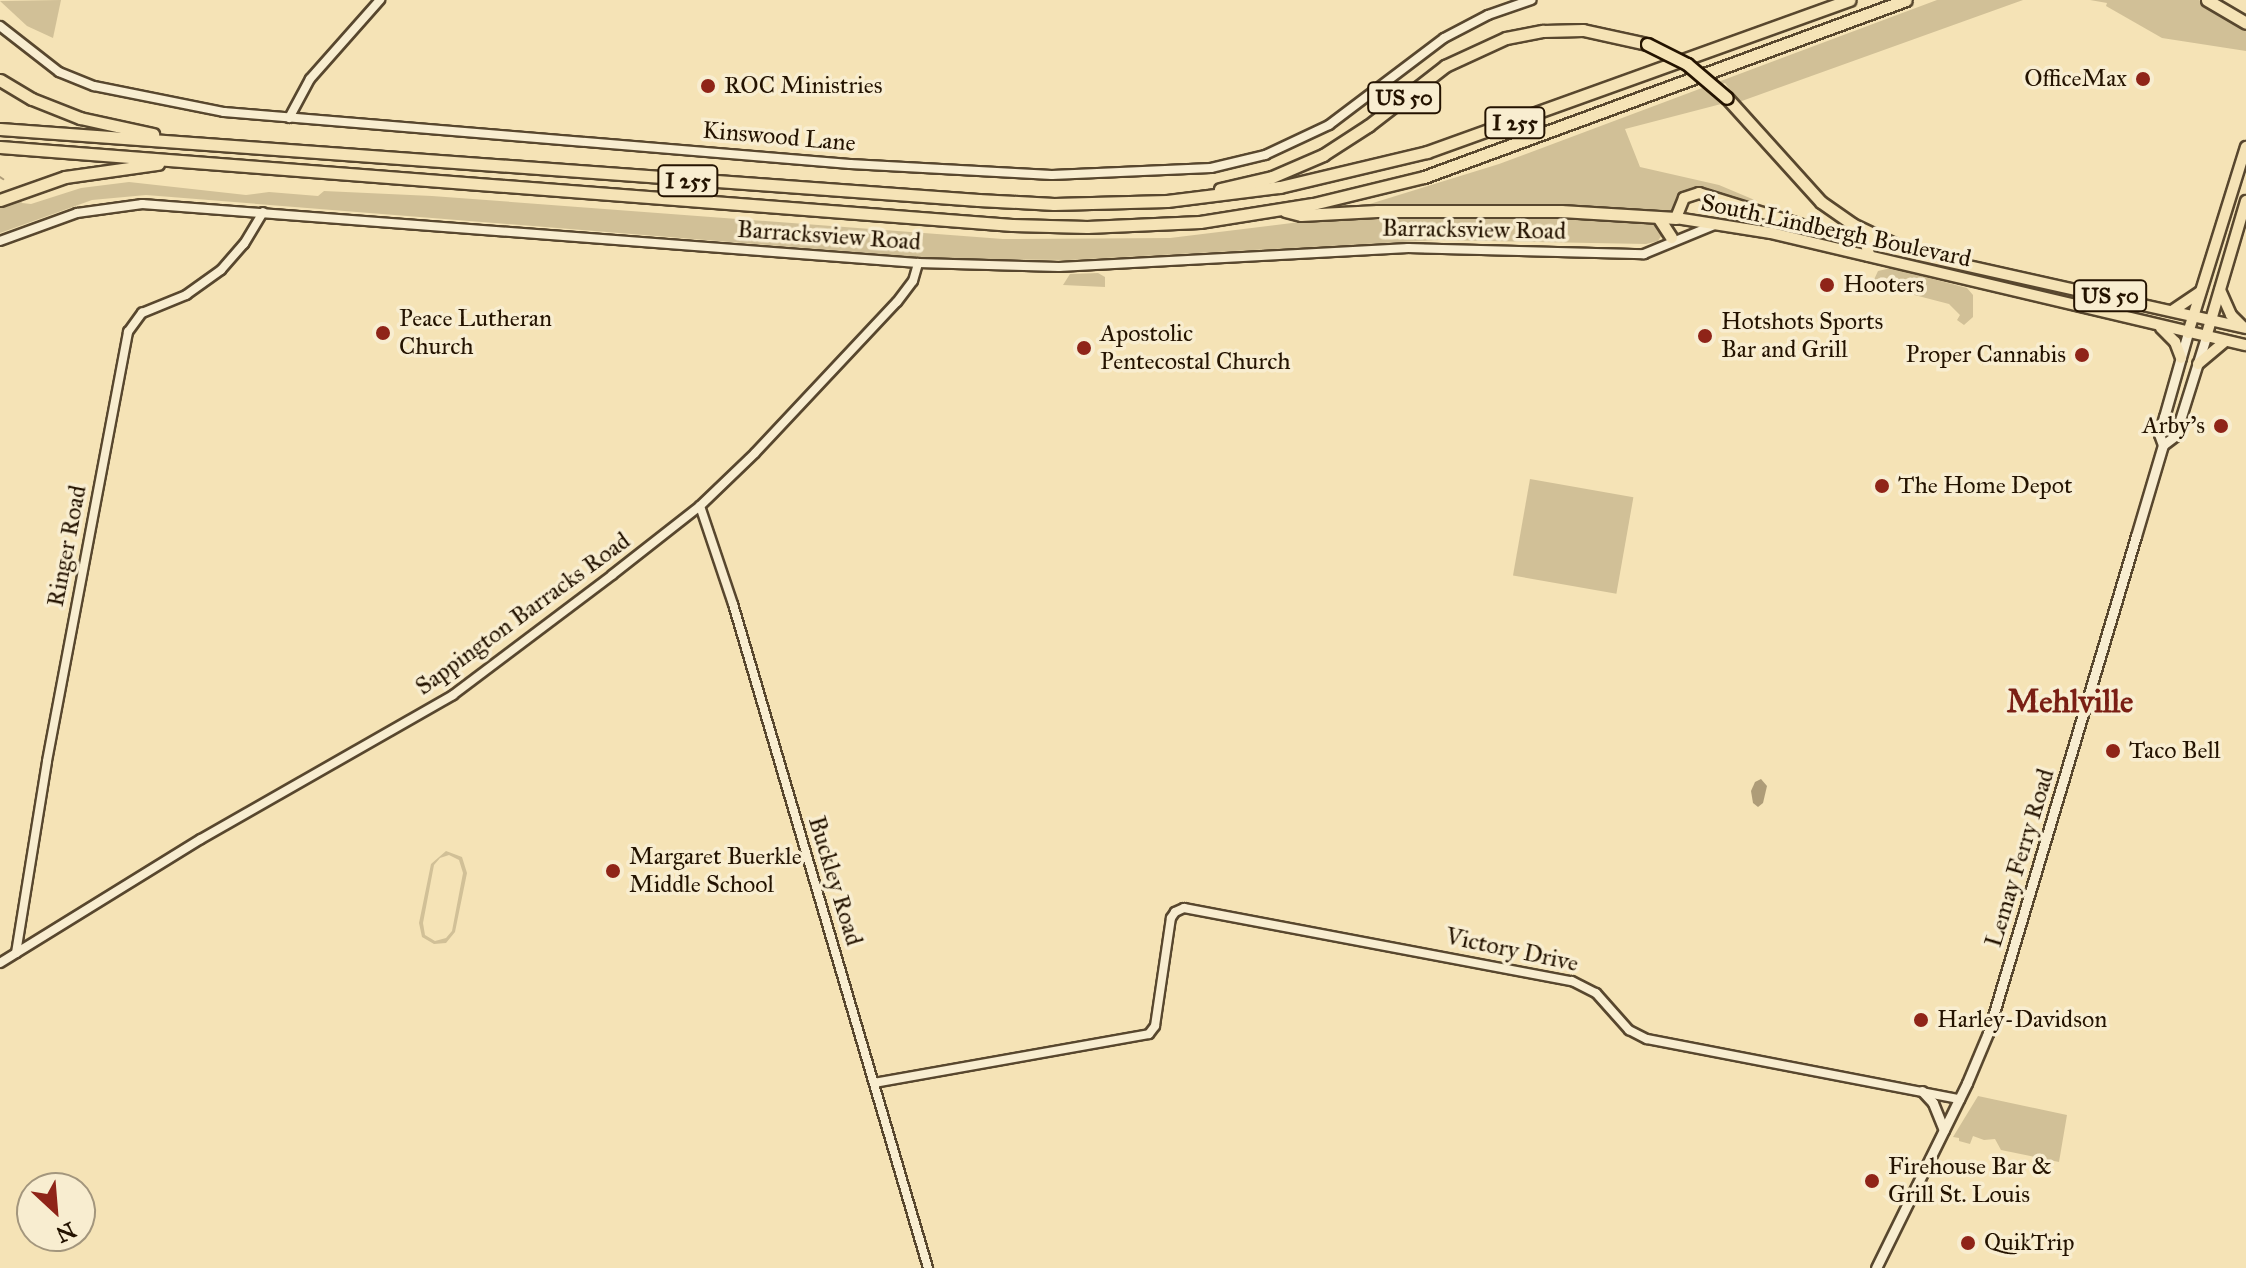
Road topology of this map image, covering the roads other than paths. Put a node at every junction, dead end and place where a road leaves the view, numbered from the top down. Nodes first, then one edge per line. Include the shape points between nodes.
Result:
1 (380, 0) edge
2 (1531, 0) edge
3 (1850, 0) edge
4 (1906, 0) edge
5 (2207, 0) edge
6 (2242, 19) edge
7 (0, 26) edge
8 (0, 80) edge
9 (289, 118) junction
10 (0, 129) edge
11 (209, 144) junction
12 (0, 147) edge
13 (2246, 147) edge
14 (180, 161) junction
15 (0, 200) edge
16 (1167, 201) junction
17 (2246, 201) edge
18 (1281, 210) junction
19 (263, 212) junction
20 (1658, 217) junction
21 (1676, 218) junction
22 (1720, 225) junction
23 (1865, 231) junction
24 (1671, 237) junction
25 (0, 241) edge
26 (1660, 249) junction
27 (1868, 250) junction
28 (1911, 252) junction
29 (918, 263) junction
30 (2220, 290) junction
31 (2201, 291) junction
32 (2172, 311) junction
33 (2193, 316) junction
34 (2210, 320) junction
35 (2159, 326) junction
36 (2245, 327) edge
37 (2188, 333) junction
38 (2206, 337) junction
39 (2225, 341) junction
40 (2246, 345) edge
41 (2181, 358) junction
42 (2198, 364) junction
43 (2163, 445) junction
44 (700, 506) junction
45 (16, 953) junction
46 (0, 963) edge
47 (874, 1083) junction
48 (1922, 1091) junction
49 (1960, 1099) junction
50 (1944, 1130) junction
51 (928, 1268) edge
52 (1876, 1268) edge

1 - 9 street via 310,79
2 - 9 street, Kinswood Lane via 1444,38 1304,138 1239,163 1199,169 1001,174
3 - 16 highway, I 255 via 1415,155 1280,187
4 - 18 highway, I 255 via 1460,165
5 - 6 highway
7 - 9 street, Kinswood Lane via 59,72 94,86 176,105
8 - 11 highway via 80,118
10 - 11 highway, I 255
11 - 16 highway, I 255 via 991,201
12 - 14 highway, I 255
13 - 31 main road, Lemay Ferry Road
14 - 15 highway via 65,177
14 - 18 highway, I 255 via 1024,226 1150,225
16 - 23 highway, US 50, bridge via 1272,177 1315,159 1361,132 1445,66 1506,38 1583,30 1647,44 1687,64 1727,98 1821,202
17 - 30 main road, Lemay Ferry Road
18 - 20 highway, US 50 via 1301,215 1535,211
19 - 25 street, Barracksview Road via 120,205 68,215
19 - 29 street, Barracksview Road
19 - 45 street, Ringer Road via 221,270 196,289 142,313 128,332
20 - 21 highway, US 50
20 - 24 highway
21 - 22 main road, South Lindbergh Boulevard / US 50
21 - 24 street
21 - 27 main road, South Lindbergh Boulevard via 1684,198 1699,193
22 - 26 street, Barracksview Road via 1698,229
22 - 27 main road, South Lindbergh Boulevard / US 50
23 - 27 highway
23 - 28 highway, US 50
24 - 26 street
26 - 29 street, Barracksview Road via 1637,254 1381,248 1059,267
27 - 28 main road, South Lindbergh Boulevard
27 - 35 main road, South Lindbergh Boulevard / US 50
28 - 32 main road, South Lindbergh Boulevard / US 50
29 - 44 street, Sappington Barracks Road via 913,281 897,302
30 - 34 main road, Lemay Ferry Road
30 - 36 main road via 2231,315
31 - 32 main road
31 - 33 main road, Lemay Ferry Road
32 - 33 main road, South Lindbergh Boulevard / US 50
33 - 34 main road, South Lindbergh Boulevard / US 50
33 - 37 main road, Lemay Ferry Road
34 - 36 main road, South Lindbergh Boulevard / US 50
34 - 38 main road, Lemay Ferry Road
35 - 37 main road, South Lindbergh Boulevard / US 50
35 - 41 main road via 2175,342
37 - 38 main road, South Lindbergh Boulevard / US 50
37 - 41 main road, Lemay Ferry Road
38 - 39 main road, South Lindbergh Boulevard / US 50
38 - 42 main road, Lemay Ferry Road
39 - 40 main road, South Lindbergh Boulevard / US 50
39 - 42 main road
41 - 43 main road, Lemay Ferry Road via 2159,434
42 - 43 main road, Lemay Ferry Road via 2175,436
43 - 49 main road, Lemay Ferry Road via 1994,1017
44 - 45 street, Sappington Barracks Road via 453,695 201,839
44 - 47 street, Buckley Road
45 - 46 street, Sappington Barracks Road
47 - 48 street, Victory Drive via 1149,1034 1155,1026 1169,928 1177,910 1191,908 1572,981 1596,993 1629,1030 1647,1039
47 - 51 street, Buckley Road
48 - 49 street, Victory Drive
48 - 50 main road
49 - 50 main road, Lemay Ferry Road
50 - 52 main road, Lemay Ferry Road

